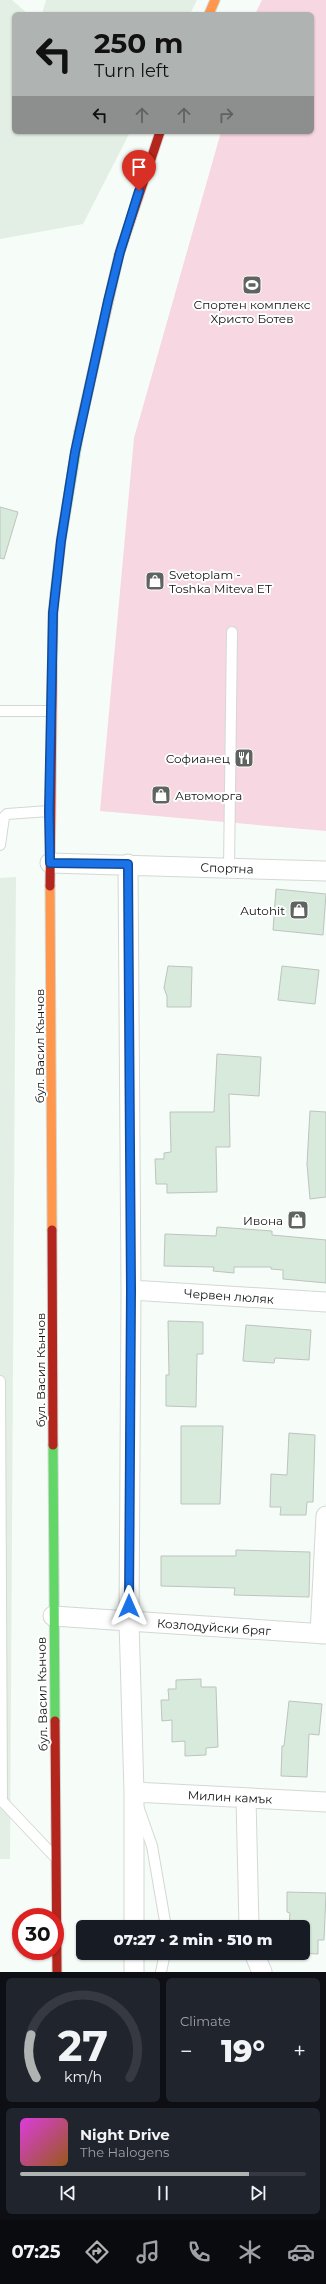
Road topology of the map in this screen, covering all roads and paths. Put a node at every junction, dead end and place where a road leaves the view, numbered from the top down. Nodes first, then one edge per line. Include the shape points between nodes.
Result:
1 (215, 0) edge
2 (210, 12) edge
3 (159, 134) edge
4 (232, 632) dead end
5 (0, 711) edge
6 (51, 711) junction
7 (49, 811) junction
8 (0, 845) edge
9 (50, 863) junction
10 (128, 864) junction
11 (229, 868) junction
12 (326, 871) edge
13 (131, 1290) junction
14 (326, 1302) edge
15 (0, 1381) edge
16 (0, 1395) edge
17 (0, 1454) edge
18 (0, 1512) edge
19 (326, 1516) edge
20 (0, 1569) edge
21 (53, 1616) junction
22 (129, 1622) junction
23 (0, 1625) edge
24 (323, 1634) edge
25 (1, 1686) edge
26 (1, 1745) edge
27 (134, 1792) junction
28 (246, 1798) junction
29 (1, 1801) edge
30 (326, 1802) edge
31 (56, 1857) junction
32 (134, 1920) edge
33 (165, 1920) edge
34 (249, 1920) edge
35 (134, 1960) edge
36 (164, 1960) edge
37 (257, 1960) edge
38 (57, 1972) edge
39 (134, 1972) edge
40 (161, 1972) edge
41 (262, 1972) edge

1 - 2 main road
3 - 6 main road, бул. Васил Кънчов via 120,252 75,452 53,613
4 - 11 lane
5 - 6 lane
6 - 7 main road, бул. Васил Кънчов
7 - 8 lane via 7,814 4,818
7 - 9 main road, бул. Васил Кънчов
9 - 10 street, Спортна
9 - 21 main road, бул. Васил Кънчов
10 - 11 street, Спортна
10 - 13 street
11 - 12 street, Спортна
13 - 14 street, Червен люляк
13 - 22 street
15 - 16 lane
16 - 17 lane
17 - 18 lane
18 - 20 lane
19 - 24 street
20 - 23 lane
21 - 22 street, Козлодуйски бряг
21 - 31 main road, бул. Васил Кънчов
22 - 24 street, Козлодуйски бряг
22 - 27 street
23 - 25 lane
25 - 26 lane
26 - 29 lane
27 - 28 street, Милин камък
27 - 32 street
27 - 33 lane via 152,1846
28 - 30 street, Милин камък
28 - 34 street
29 - 31 lane
31 - 38 main road, бул. Васил Кънчов
35 - 39 street
36 - 40 lane
37 - 41 street

